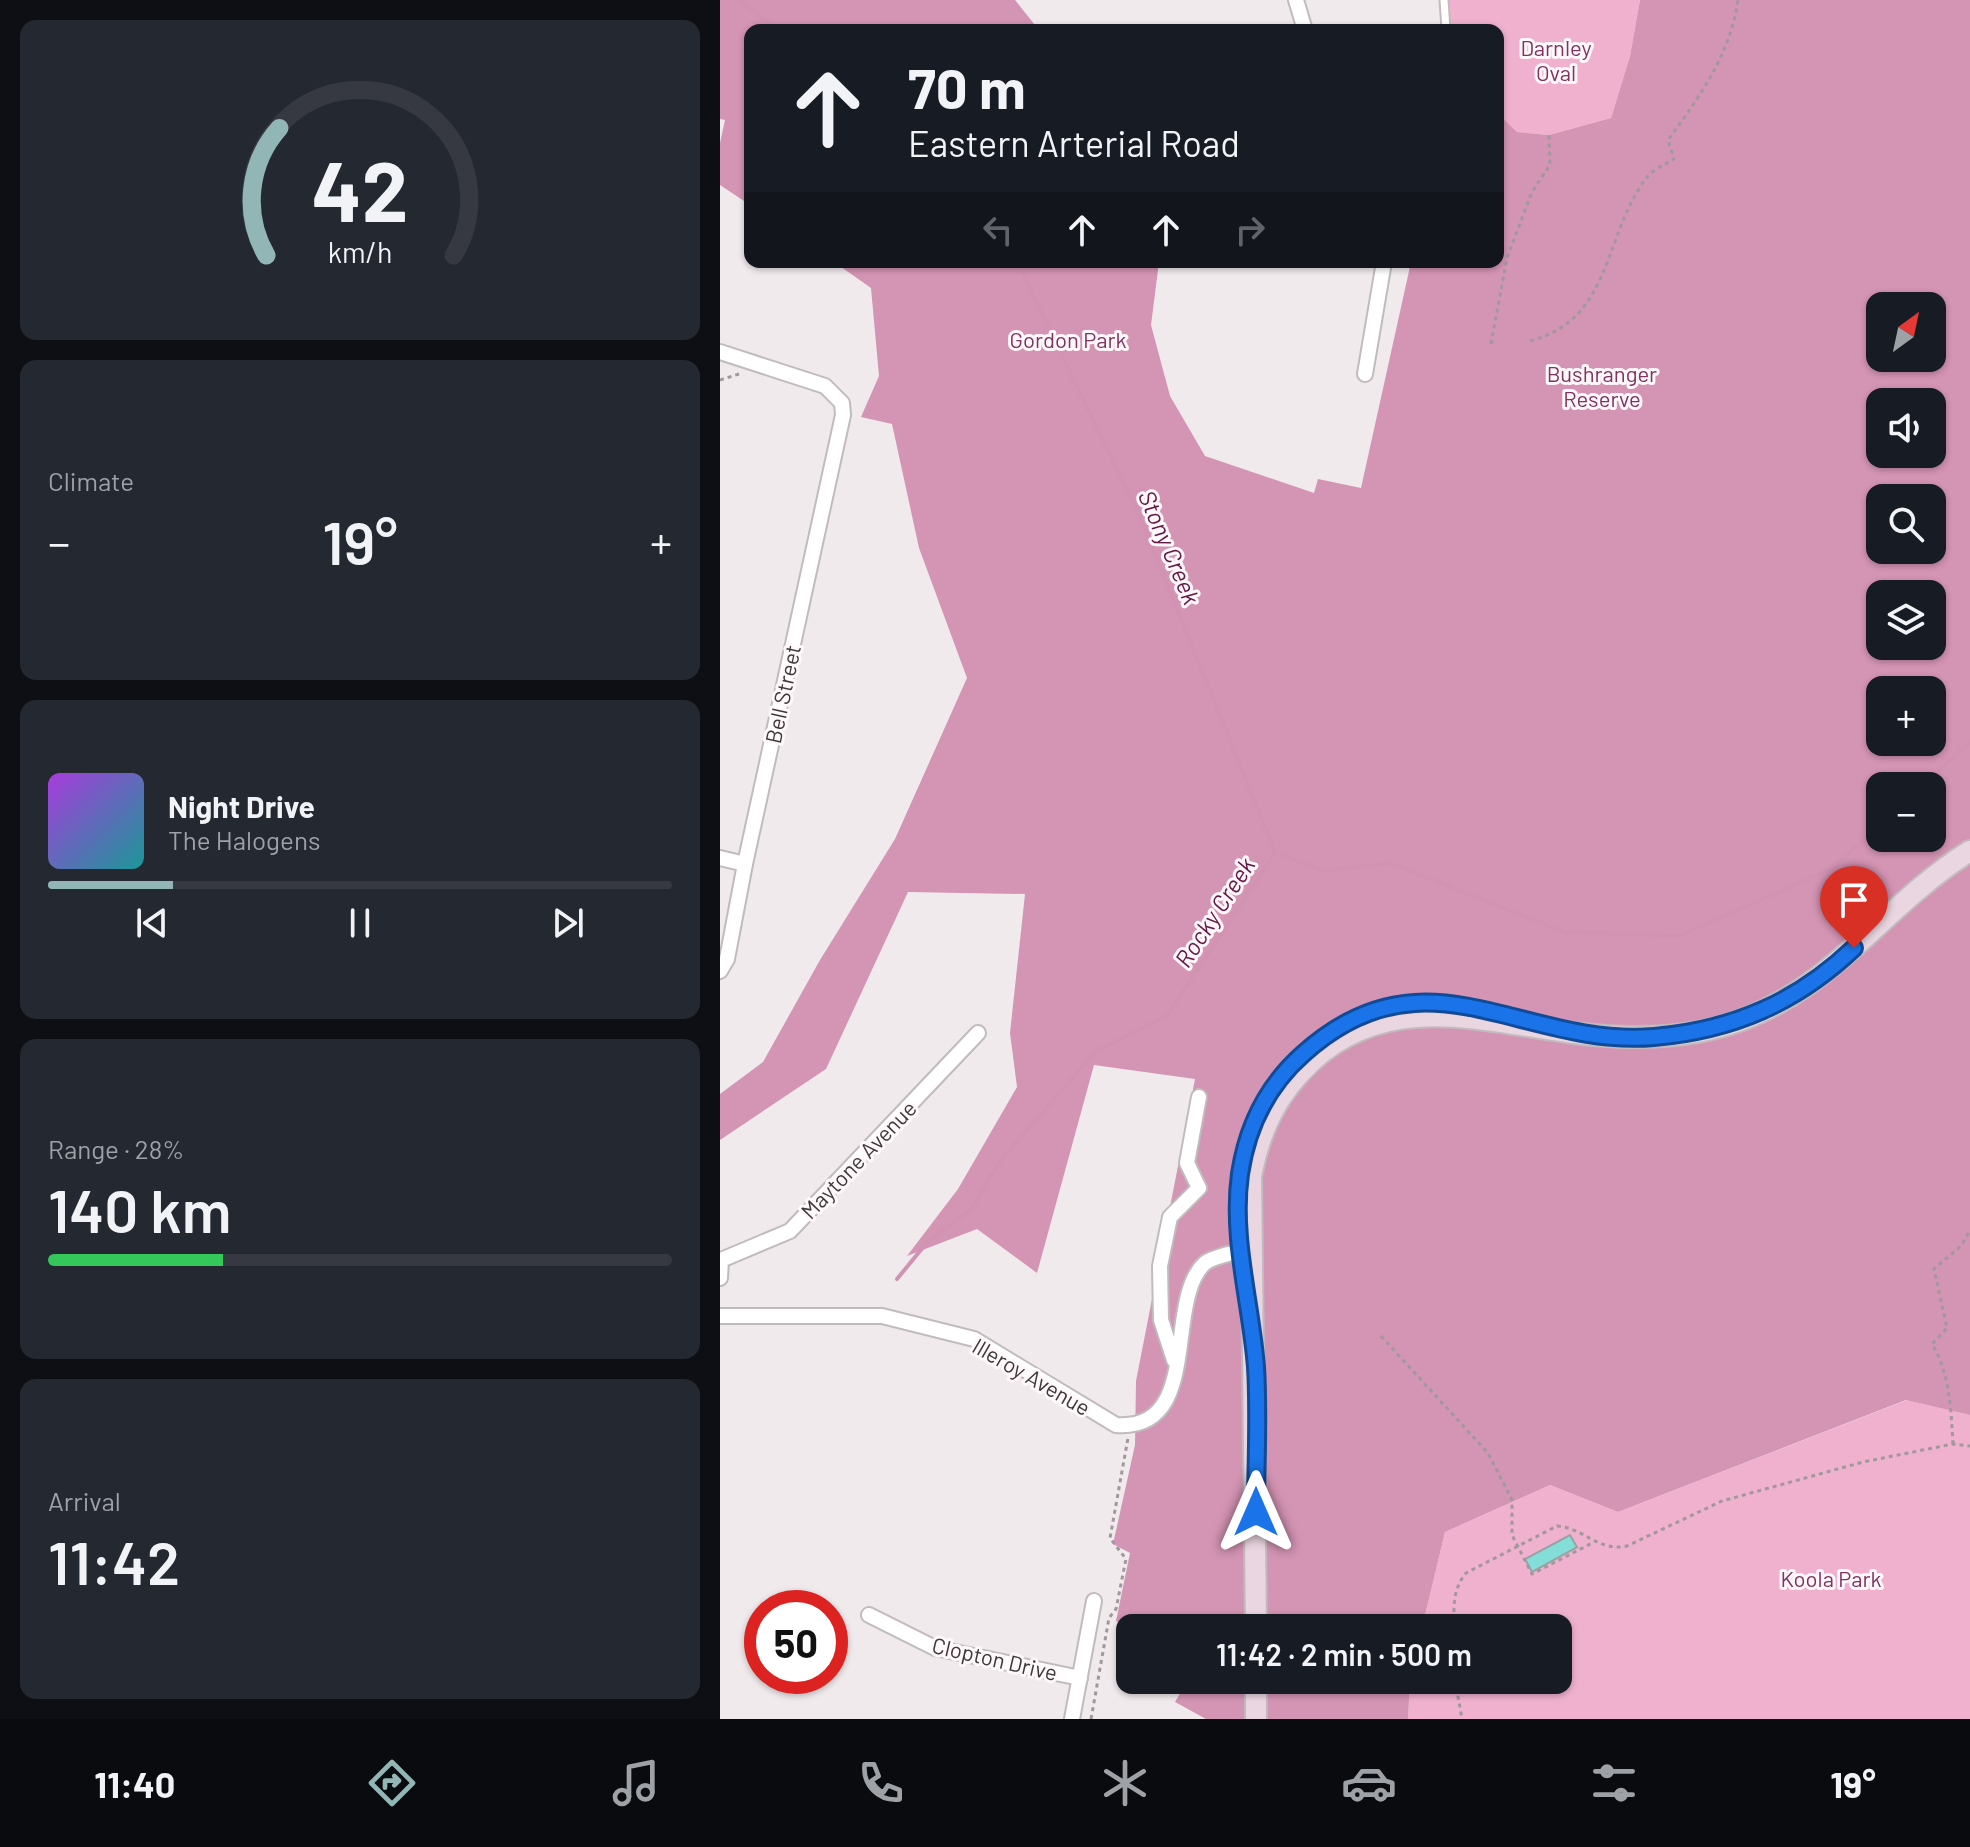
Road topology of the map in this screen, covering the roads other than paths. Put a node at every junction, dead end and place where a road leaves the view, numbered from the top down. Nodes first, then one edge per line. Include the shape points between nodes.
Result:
1 (1296, 0) edge
2 (1444, 0) edge
3 (1303, 24) edge
4 (1446, 24) edge
5 (1383, 268) edge
6 (720, 352) edge
7 (1365, 374) dead end
8 (1970, 851) edge
9 (720, 858) edge
10 (745, 864) junction
11 (720, 971) edge
12 (978, 1033) dead end
13 (1199, 1097) dead end
14 (1228, 1254) dead end
15 (721, 1260) edge
16 (720, 1278) edge
17 (720, 1316) edge
18 (1176, 1368) junction
19 (1094, 1601) dead end
20 (1256, 1614) edge
21 (869, 1615) dead end
22 (1080, 1678) junction
23 (1256, 1694) edge
24 (1072, 1719) edge
25 (1256, 1719) edge

1 - 3 street
2 - 4 lane
5 - 7 street
6 - 10 street, Bell Street via 825,386 842,403 843,415
8 - 20 main road via 1916,890 1836,965 1790,999 1706,1030 1653,1037 1584,1034 1445,1001 1408,1002 1342,1023 1286,1069 1264,1100 1246,1142 1239,1177 1240,1249 1256,1368
9 - 10 street
10 - 11 street, Bell Street via 727,959
12 - 15 street, Maytone Avenue via 790,1231
13 - 18 street via 1187,1163 1199,1188 1170,1217 1160,1266 1161,1320
14 - 18 street, Illeroy Avenue via 1206,1263 1195,1280
15 - 16 street, Maytone Avenue
17 - 18 street, Illeroy Avenue via 882,1316 974,1339 1116,1425 1131,1426 1151,1416 1169,1398
19 - 22 street
21 - 22 street, Clopton Drive via 935,1648
22 - 24 street
23 - 25 main road

